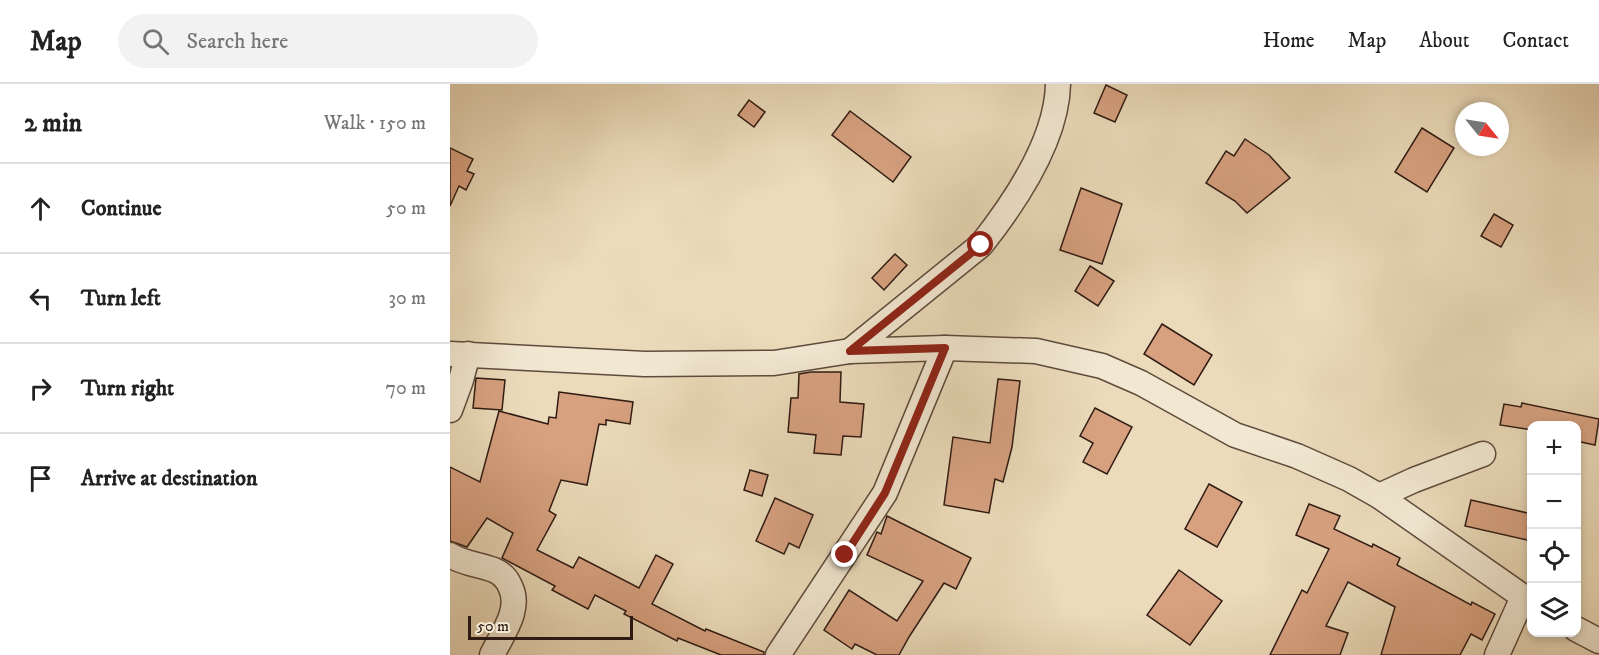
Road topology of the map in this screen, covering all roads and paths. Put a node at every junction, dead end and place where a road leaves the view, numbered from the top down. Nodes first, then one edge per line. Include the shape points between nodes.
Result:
1 (1058, 84) edge
2 (945, 348) junction
3 (850, 351) junction
4 (459, 354) edge
5 (450, 410) edge
6 (1483, 454) dead end
7 (1379, 496) junction
8 (450, 555) edge
9 (1527, 600) edge
10 (1581, 632) edge
11 (1599, 641) edge
12 (492, 655) edge
13 (778, 655) edge
14 (1497, 655) edge

1 - 3 street via 1058,101 1047,139 996,226 981,245
2 - 3 street
2 - 7 street via 1036,351 1102,366 1235,435 1297,456
2 - 13 street via 885,493
3 - 4 street via 774,363 645,364
4 - 5 street via 461,380
6 - 7 street
7 - 9 street
8 - 12 street via 460,562 495,570 507,579 516,596 512,615
9 - 14 street
10 - 11 street

